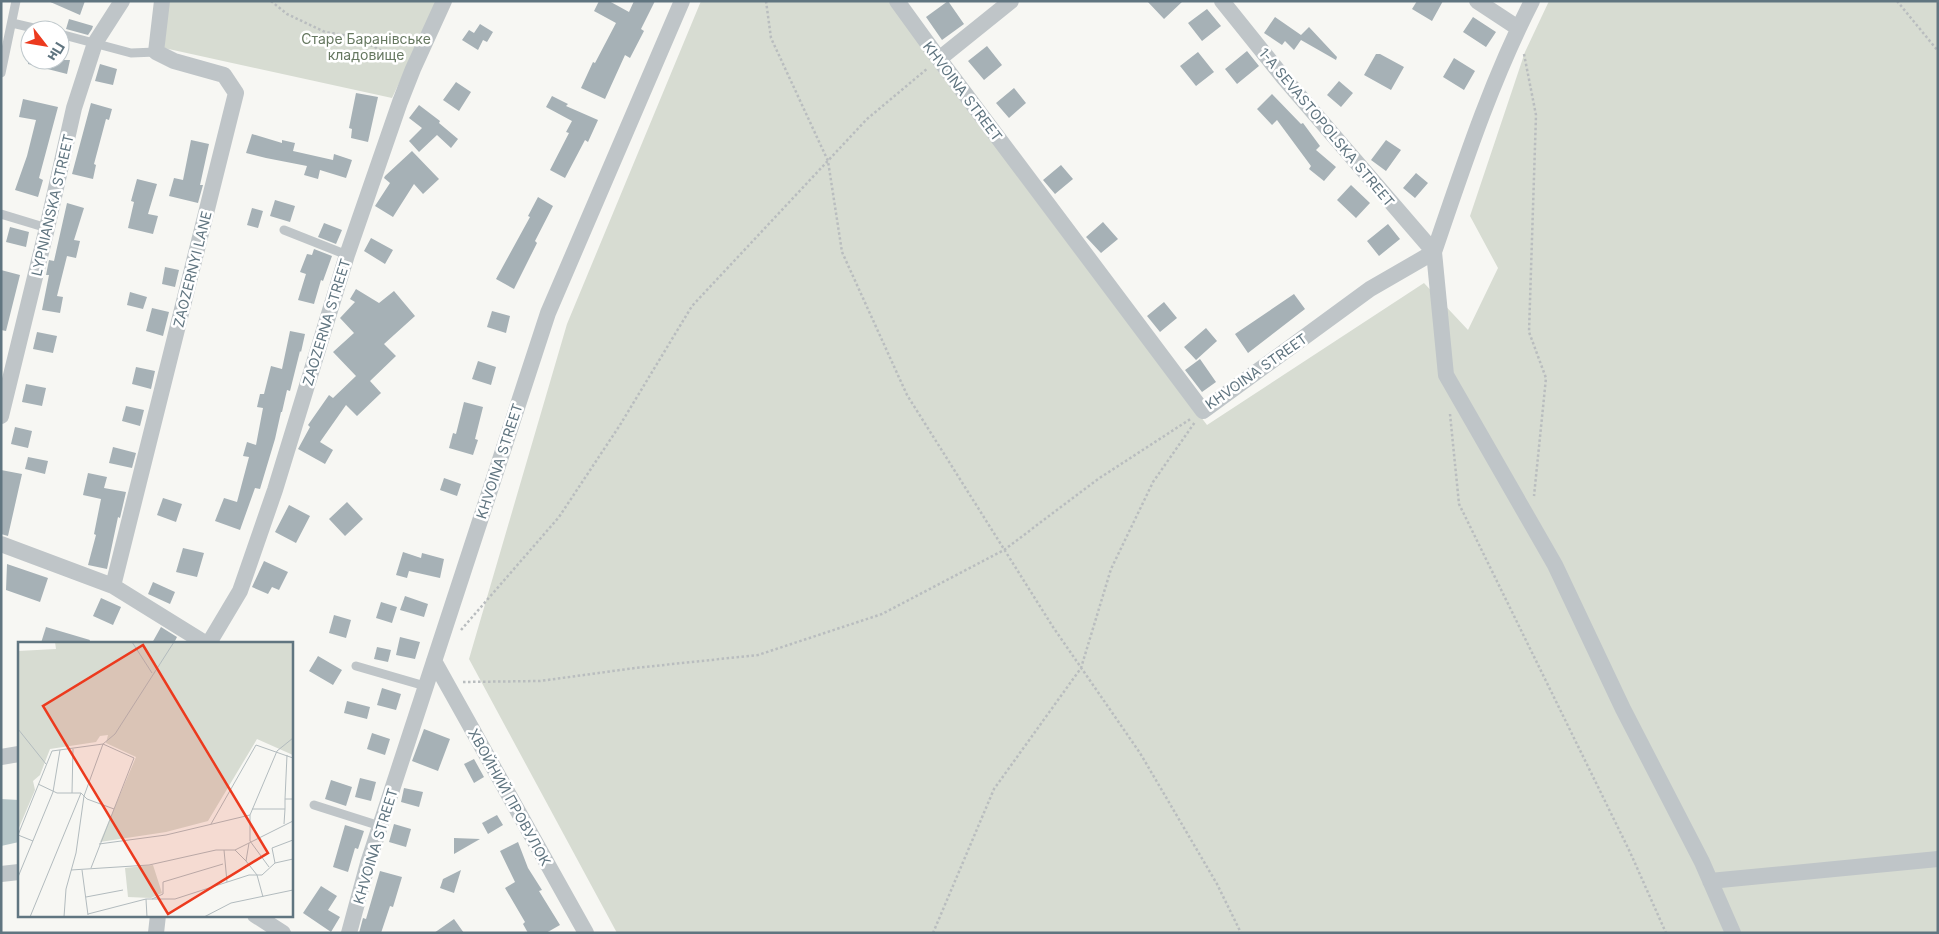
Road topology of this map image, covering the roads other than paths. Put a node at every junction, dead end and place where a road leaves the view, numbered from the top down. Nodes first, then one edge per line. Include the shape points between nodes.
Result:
1 (16, 1) edge
2 (122, 1) edge
3 (162, 1) edge
4 (444, 1) edge
5 (682, 1) edge
6 (897, 1) edge
7 (1011, 1) edge
8 (1222, 1) edge
9 (1477, 1) edge
10 (1532, 1) edge
11 (12, 23) junction
12 (20, 25) edge
13 (1518, 28) junction
14 (70, 37) edge
15 (95, 43) junction
16 (156, 52) junction
17 (939, 59) junction
18 (1, 73) edge
19 (1, 214) edge
20 (47, 228) junction
21 (284, 230) dead end
22 (1434, 252) junction
23 (347, 256) junction
24 (1, 416) edge
25 (1, 544) edge
26 (113, 586) junction
27 (203, 642) edge
28 (210, 642) edge
29 (434, 662) junction
30 (356, 666) dead end
31 (425, 686) junction
32 (18, 754) edge
33 (1, 757) edge
34 (314, 805) dead end
35 (380, 826) junction
36 (1938, 859) edge
37 (18, 872) edge
38 (1, 874) edge
39 (1710, 881) junction
40 (158, 916) edge
41 (257, 916) edge
42 (156, 933) edge
43 (283, 933) edge
44 (349, 933) edge
45 (586, 933) edge
46 (1733, 933) edge

1 - 11 lane
2 - 15 street, LYPNIANSKA STREET
3 - 16 street
4 - 23 street, ZAOZERNA STREET via 413,68
5 - 29 street, KHVOINA STREET via 548,313
6 - 17 street, KHVOINA STREET
7 - 17 street
8 - 22 street, 1-A SEVASTOPOLSKA STREET
9 - 13 street
10 - 13 street
11 - 12 lane
11 - 18 lane
13 - 22 street via 1473,138
14 - 15 lane
15 - 16 lane via 130,53
15 - 20 street, LYPNIANSKA STREET via 74,108
16 - 26 street, ZAOZERNYI LANE via 174,62 224,75 236,93
17 - 22 street, KHVOINA STREET via 1203,411 1370,289
19 - 20 lane
20 - 24 street, LYPNIANSKA STREET
21 - 23 lane
22 - 39 street via 1446,376 1555,565
23 - 28 street, ZAOZERNA STREET via 240,591
25 - 26 street
26 - 27 street
29 - 31 street, KHVOINA STREET
29 - 45 street, ХВОЙНИЙ ПРОВУЛОК
30 - 31 lane
31 - 35 street, KHVOINA STREET
32 - 33 street
34 - 35 lane
35 - 44 street, KHVOINA STREET
36 - 39 street
37 - 38 street
39 - 46 street
40 - 42 street
41 - 43 street

